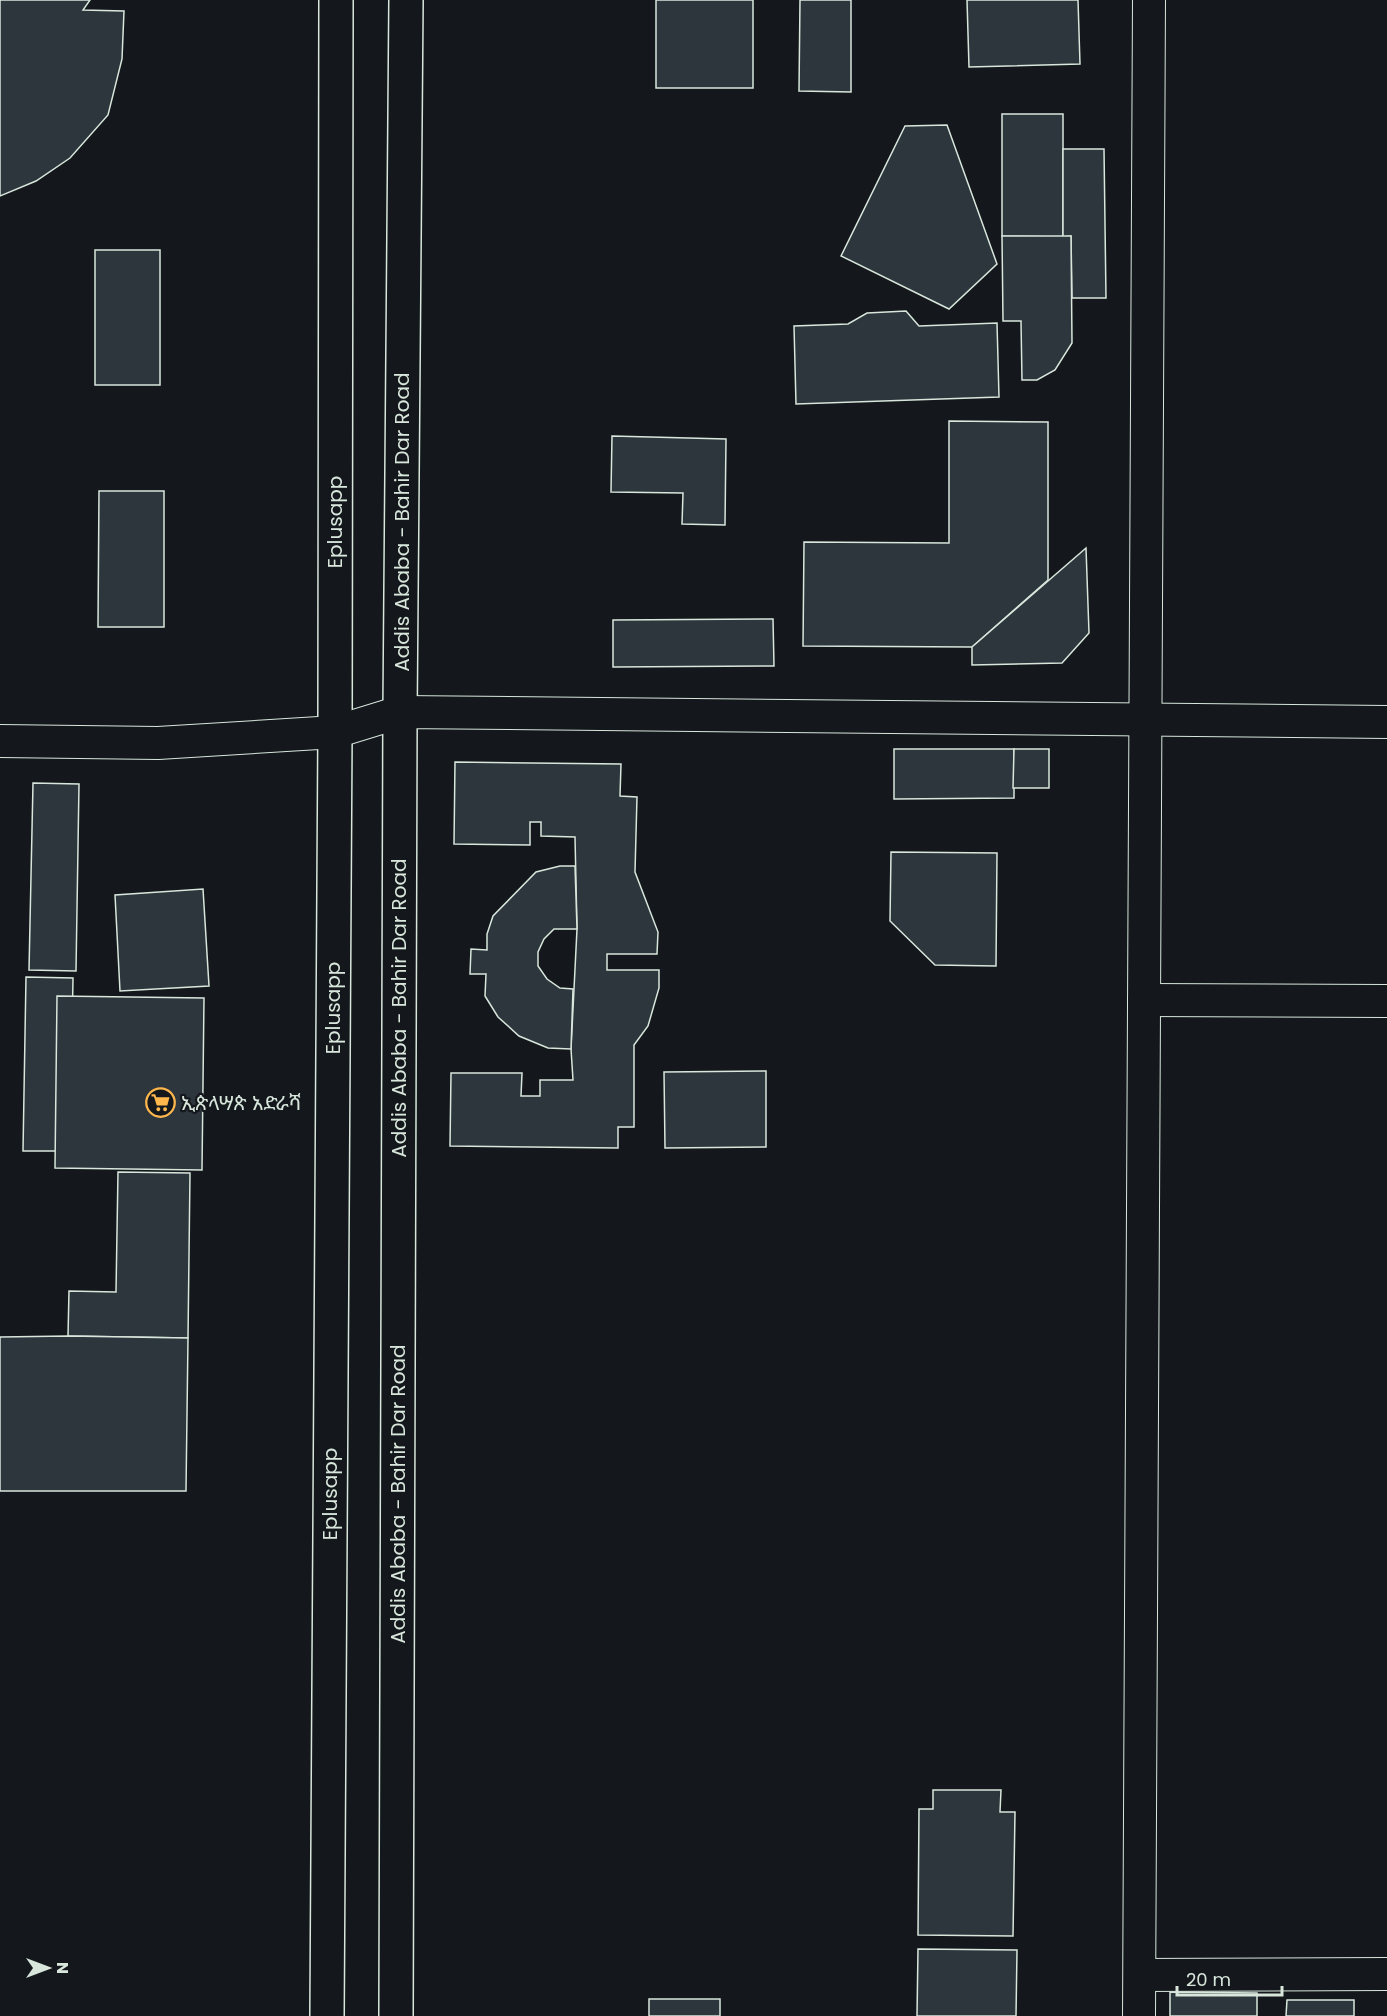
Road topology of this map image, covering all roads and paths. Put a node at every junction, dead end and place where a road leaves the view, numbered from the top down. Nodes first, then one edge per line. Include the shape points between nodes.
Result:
1 (336, 0) edge
2 (406, 0) edge
3 (1149, 0) edge
4 (400, 712) junction
5 (1145, 721) junction
6 (1387, 722) edge
7 (335, 732) junction
8 (0, 741) edge
9 (1144, 1000) junction
10 (1387, 1001) edge
11 (1387, 1974) edge
12 (1140, 1976) junction
13 (327, 2016) edge
14 (396, 2016) edge
15 (1139, 2016) edge

1 - 7 highway, Eplusapp
2 - 4 highway, Addis Ababa - Bahir Dar Road
3 - 5 street
4 - 5 street
4 - 7 street
4 - 14 highway, Addis Ababa - Bahir Dar Road
5 - 6 street
5 - 9 street
7 - 8 street via 158,743
7 - 13 highway, Eplusapp
9 - 10 street
9 - 12 street
11 - 12 street
12 - 15 street

